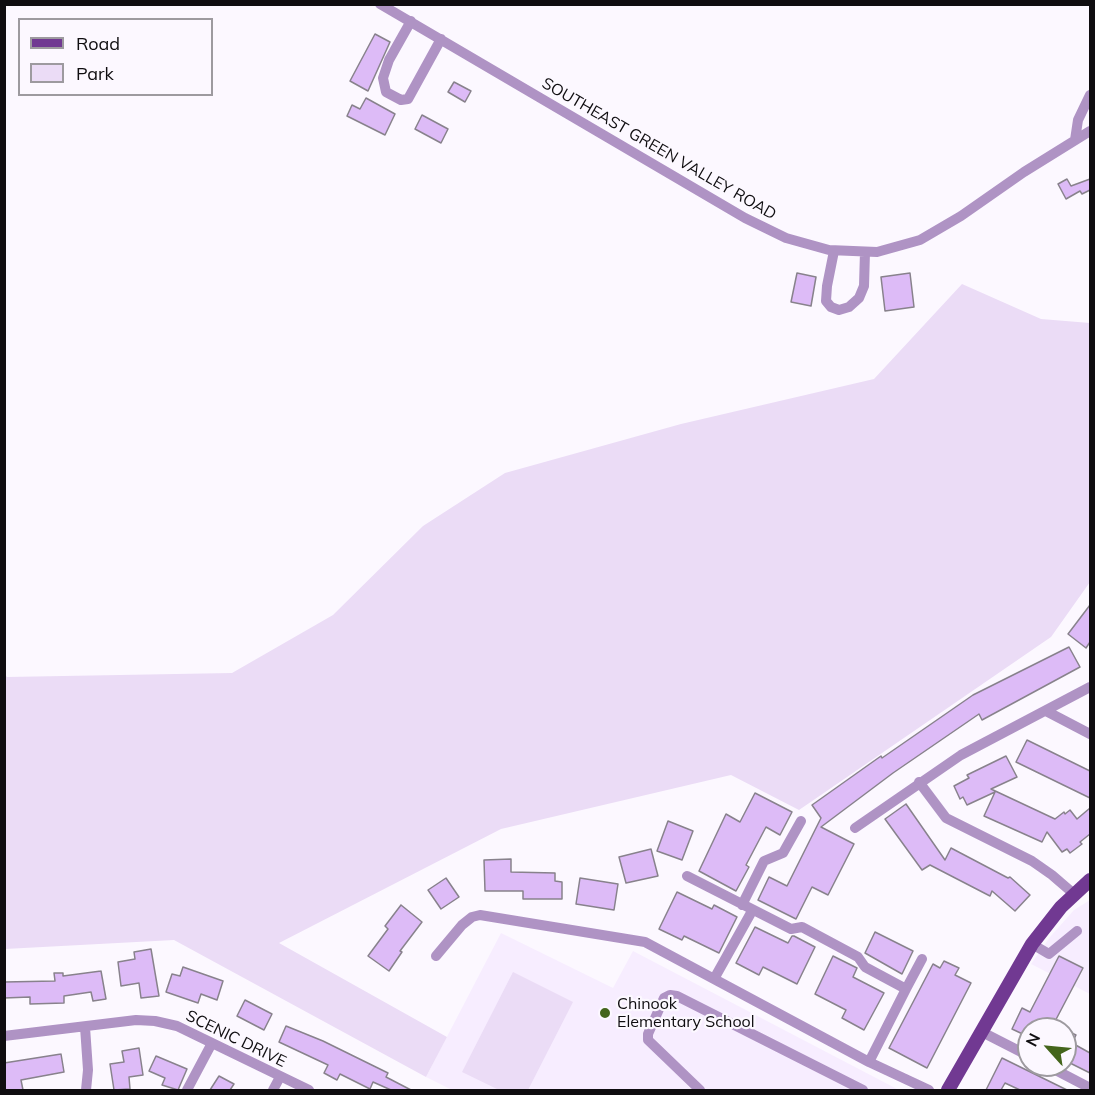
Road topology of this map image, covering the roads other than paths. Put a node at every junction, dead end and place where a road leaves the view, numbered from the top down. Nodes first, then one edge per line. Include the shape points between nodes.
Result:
1 (381, 5) edge
2 (411, 21) junction
3 (441, 39) junction
4 (1090, 95) edge
5 (1090, 131) edge
6 (1075, 140) junction
7 (834, 250) junction
8 (865, 252) junction
9 (1090, 687) edge
10 (1046, 711) junction
11 (1090, 734) edge
12 (919, 782) junction
13 (801, 822) dead end
14 (855, 828) dead end
15 (687, 876) dead end
16 (1090, 880) edge
17 (1074, 894) junction
18 (747, 908) junction
19 (1077, 931) dead end
20 (1032, 944) junction
21 (436, 956) dead end
22 (922, 959) dead end
23 (714, 979) junction
24 (906, 989) junction
25 (85, 1027) junction
26 (982, 1032) junction
27 (4, 1036) edge
28 (212, 1043) junction
29 (1017, 1050) edge
30 (869, 1062) junction
31 (280, 1077) junction
32 (1069, 1077) edge
33 (1090, 1088) edge
34 (86, 1090) edge
35 (187, 1090) edge
36 (273, 1090) edge
37 (309, 1090) edge
38 (700, 1090) edge
39 (863, 1090) edge
40 (929, 1090) edge
41 (948, 1090) edge

1 - 2 street, SOUTHEAST GREEN VALLEY ROAD
2 - 3 street, SOUTHEAST GREEN VALLEY ROAD
2 - 3 street via 388,60 383,78 386,92 401,100 408,99
3 - 7 street, SOUTHEAST GREEN VALLEY ROAD via 745,218 786,238
4 - 6 street via 1078,120
5 - 6 street, SOUTHEAST GREEN VALLEY ROAD
6 - 8 street, SOUTHEAST GREEN VALLEY ROAD via 928,236 891,249
7 - 8 street, SOUTHEAST GREEN VALLEY ROAD
7 - 8 street via 826,301 839,310 849,307 864,286
9 - 10 street
10 - 11 street
10 - 12 street via 961,755
12 - 14 street
12 - 17 street via 946,818 1032,861
13 - 18 street via 783,853 764,861
15 - 18 street
16 - 17 main road
17 - 20 main road
18 - 23 street
18 - 24 street via 791,929 802,927
19 - 20 street via 1049,954
20 - 26 main road
21 - 23 street via 462,925 480,915 645,942
22 - 24 street
23 - 30 street
24 - 30 street
25 - 27 street, SCENIC DRIVE
25 - 28 street, SCENIC DRIVE via 155,1021 177,1026
25 - 34 street
26 - 29 street
26 - 41 main road
28 - 31 street, SCENIC DRIVE
28 - 35 street
30 - 40 street
31 - 36 street
31 - 37 street, SCENIC DRIVE
32 - 33 street
38 - 39 street via 648,1040 664,998 669,995

